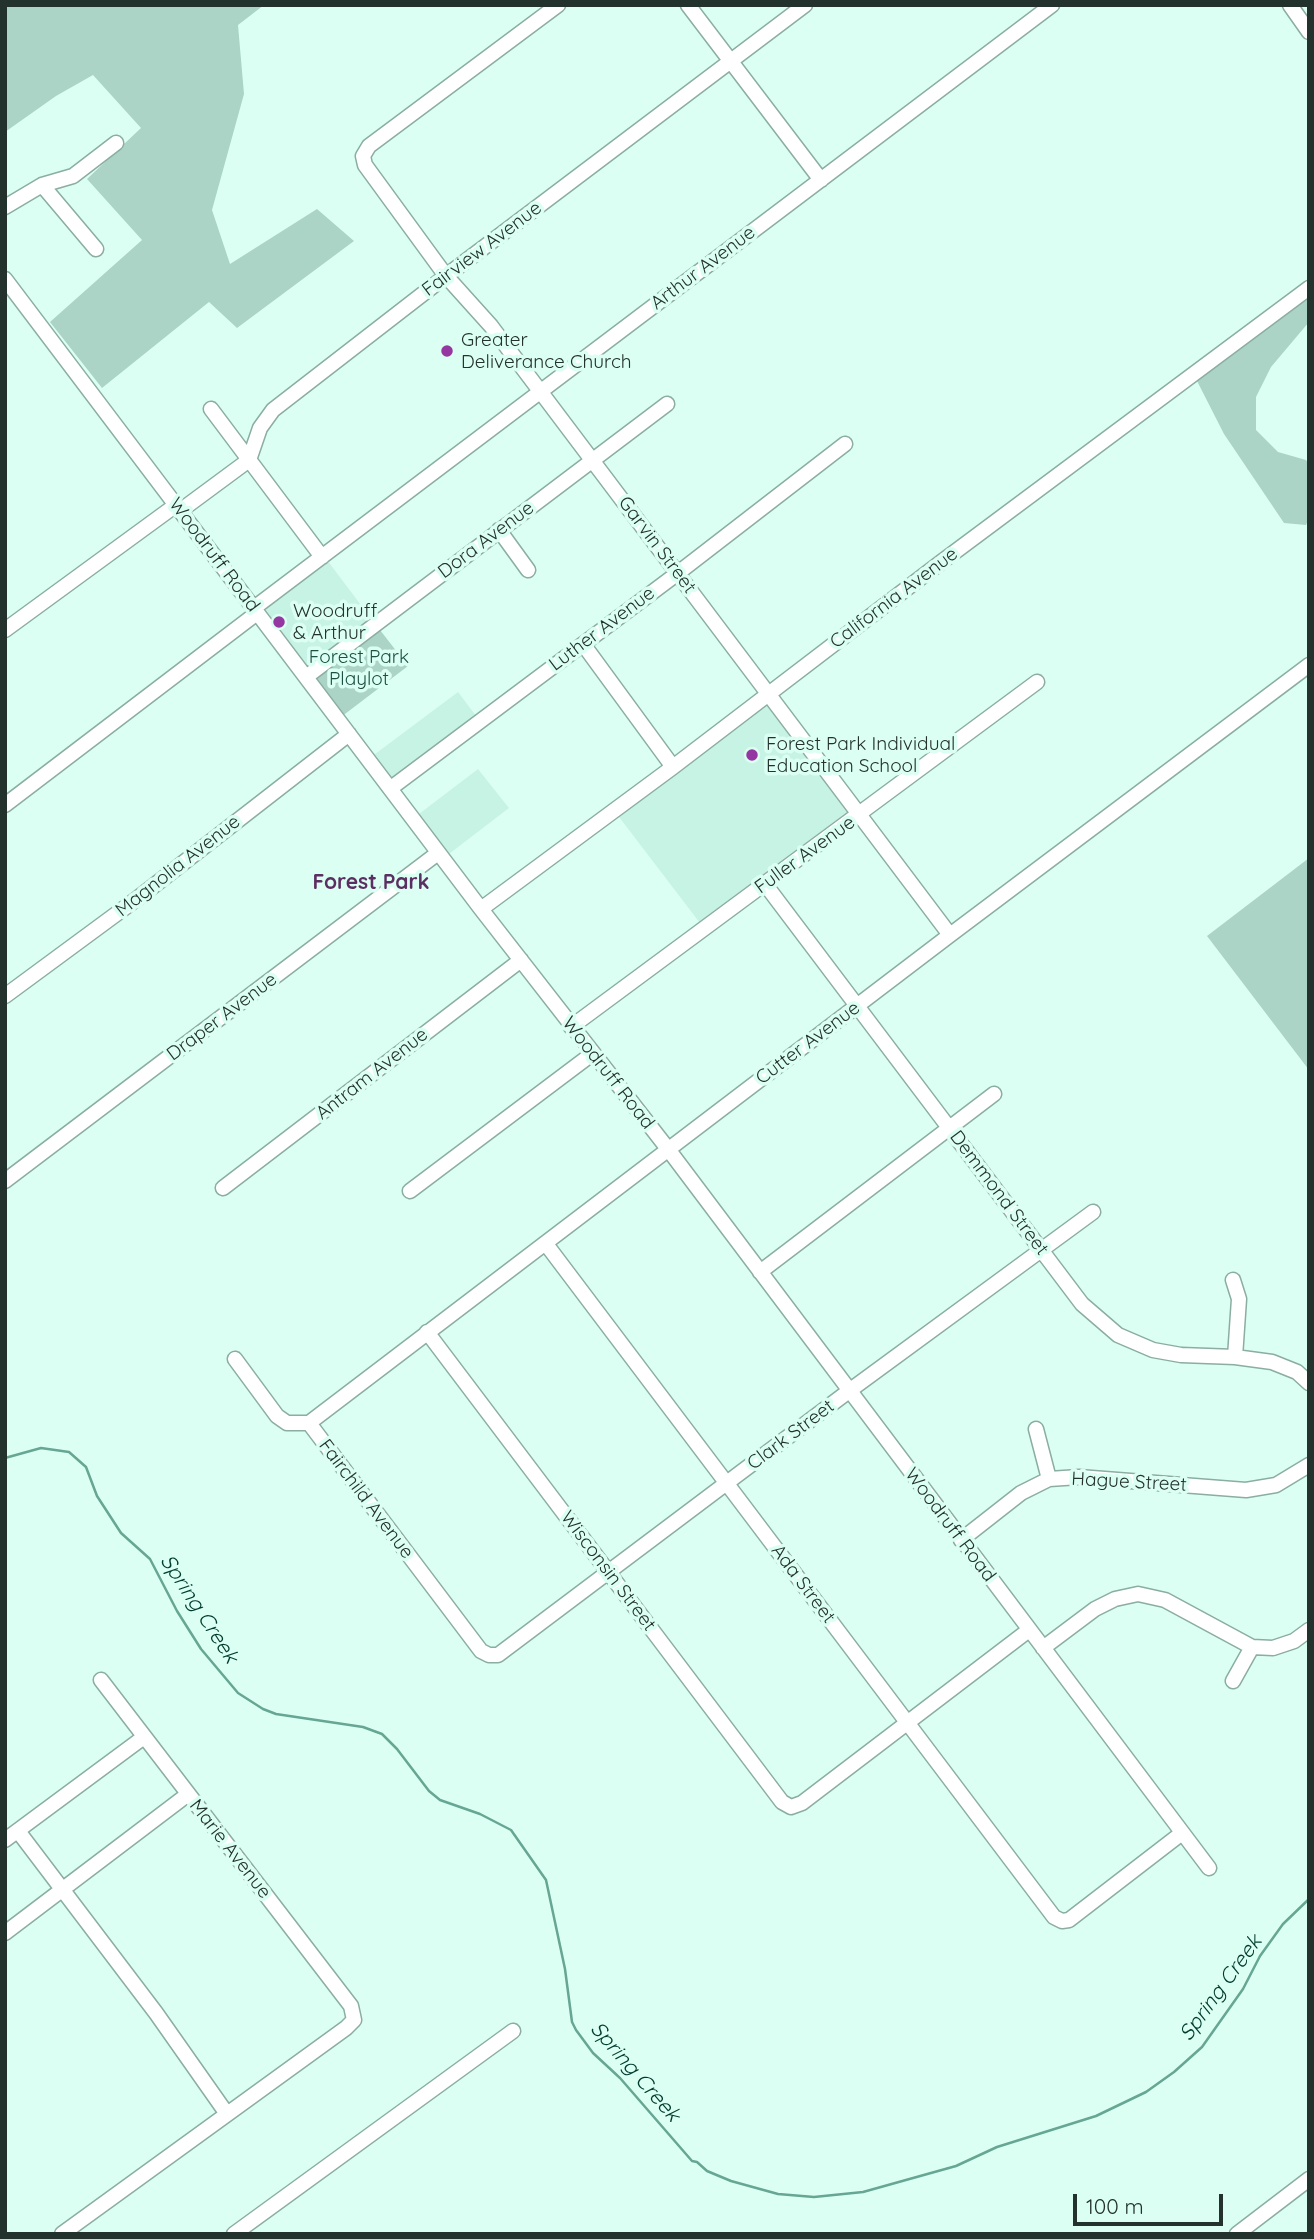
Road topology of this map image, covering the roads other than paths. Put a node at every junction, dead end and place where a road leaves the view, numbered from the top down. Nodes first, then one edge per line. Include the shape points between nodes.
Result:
1 (558, 5) edge
2 (688, 5) edge
3 (805, 5) edge
4 (1052, 5) edge
5 (1290, 5) edge
6 (1309, 32) edge
7 (731, 63) junction
8 (116, 143) dead end
9 (821, 180) junction
10 (42, 185) junction
11 (5, 207) edge
12 (96, 249) dead end
13 (446, 276) junction
14 (5, 279) edge
15 (1309, 288) edge
16 (540, 390) junction
17 (667, 404) dead end
18 (211, 409) dead end
19 (845, 444) dead end
20 (249, 460) junction
21 (593, 461) junction
22 (178, 508) junction
23 (499, 530) junction
24 (322, 557) junction
25 (528, 570) dead end
26 (678, 573) junction
27 (255, 610) junction
28 (5, 631) edge
29 (583, 644) junction
30 (1309, 665) edge
31 (306, 677) junction
32 (1037, 682) dead end
33 (768, 694) junction
34 (349, 734) junction
35 (673, 767) junction
36 (391, 788) junction
37 (5, 805) edge
38 (859, 815) junction
39 (438, 853) junction
40 (765, 884) junction
41 (481, 909) junction
42 (950, 935) junction
43 (521, 960) junction
44 (5, 996) edge
45 (856, 1006) junction
46 (571, 1027) junction
47 (592, 1054) junction
48 (995, 1094) dead end
49 (950, 1127) junction
50 (668, 1149) junction
51 (7, 1176) edge
52 (223, 1188) dead end
53 (410, 1191) dead end
54 (1093, 1212) dead end
55 (546, 1244) junction
56 (1042, 1248) junction
57 (760, 1272) junction
58 (1233, 1280) dead end
59 (427, 1332) junction
60 (1235, 1357) junction
61 (235, 1359) dead end
62 (1309, 1383) edge
63 (849, 1391) junction
64 (309, 1423) junction
65 (1036, 1429) dead end
66 (1309, 1465) edge
67 (1049, 1479) junction
68 (727, 1484) junction
69 (961, 1540) junction
70 (610, 1573) junction
71 (1029, 1630) junction
72 (1309, 1630) edge
73 (1252, 1647) junction
74 (1043, 1648) junction
75 (489, 1655) joint
76 (101, 1680) dead end
77 (1233, 1681) dead end
78 (909, 1722) junction
79 (144, 1737) junction
80 (187, 1795) junction
81 (18, 1830) junction
82 (1182, 1833) junction
83 (5, 1840) edge
84 (1209, 1868) dead end
85 (63, 1888) junction
86 (5, 1933) edge
87 (513, 2031) dead end
88 (227, 2113) junction
89 (1309, 2179) edge
90 (62, 2234) edge
91 (234, 2234) edge
92 (1237, 2234) edge

1 - 13 street, Garvin Street via 369,146 363,156
2 - 7 street
3 - 7 street, Fairview Avenue
4 - 9 street, Arthur Avenue
5 - 6 street
7 - 9 street
7 - 13 street, Fairview Avenue
8 - 10 street via 74,176
9 - 16 street, Arthur Avenue
10 - 11 street
10 - 12 street
13 - 16 street, Garvin Street
13 - 20 street, Fairview Avenue via 273,410 260,428
14 - 22 street, Woodruff Road
15 - 33 street, California Avenue
16 - 21 street, Garvin Street
16 - 24 street, Arthur Avenue
17 - 21 street, Dora Avenue
18 - 20 street
19 - 26 street, Luther Avenue
20 - 22 street
20 - 24 street
21 - 23 street, Dora Avenue
21 - 26 street, Garvin Street
22 - 27 street, Woodruff Road
22 - 28 street
23 - 25 street
23 - 31 street, Dora Avenue
24 - 27 street, Arthur Avenue
26 - 29 street, Luther Avenue
26 - 33 street, Garvin Street
27 - 31 street, Woodruff Road
27 - 37 street, Arthur Avenue
29 - 35 street
29 - 36 street, Luther Avenue
30 - 42 street, Cutter Avenue
31 - 34 street, Woodruff Road
32 - 38 street, Fuller Avenue
33 - 35 street, California Avenue
33 - 38 street, Garvin Street
34 - 36 street, Woodruff Road
34 - 44 street, Magnolia Avenue
35 - 41 street, California Avenue
36 - 39 street, Woodruff Road
38 - 40 street, Fuller Avenue
38 - 42 street, Garvin Street
39 - 41 street, Woodruff Road
39 - 51 street, Draper Avenue
40 - 45 street, Demmond Street
40 - 46 street, Fuller Avenue
41 - 43 street, Woodruff Road
42 - 45 street, Cutter Avenue
43 - 46 street, Woodruff Road
43 - 52 street, Antram Avenue
45 - 49 street, Demmond Street
45 - 50 street, Cutter Avenue
46 - 47 street, Woodruff Road
47 - 50 street, Woodruff Road
47 - 53 street
48 - 49 street
49 - 56 street, Demmond Street
49 - 57 street
50 - 55 street, Cutter Avenue
50 - 57 street, Woodruff Road
54 - 56 street, Clark Street
55 - 59 street, Cutter Avenue
55 - 68 street, Ada Street
56 - 60 street, Demmond Street via 1082,1304 1118,1335 1153,1350
56 - 63 street, Clark Street
57 - 63 street, Woodruff Road
58 - 60 street via 1239,1299
59 - 64 street, Cutter Avenue
59 - 70 street, Wisconsin Street
60 - 62 street, Demmond Street via 1272,1362 1297,1372
61 - 64 street, Fairchild Avenue via 276,1416 286,1423
63 - 68 street, Clark Street
63 - 69 street, Woodruff Road
64 - 75 street, Fairchild Avenue via 481,1651
65 - 67 street
66 - 67 street, Hague Street via 1276,1485 1246,1490 1079,1477
67 - 69 street, Hague Street via 1021,1493
68 - 70 street, Clark Street
68 - 78 street, Ada Street
69 - 71 street, Woodruff Road
70 - 75 street, Clark Street via 498,1655
70 - 78 street, Wisconsin Street via 782,1802 791,1807
71 - 74 street, Woodruff Road
71 - 78 street
72 - 73 street via 1273,1648
73 - 74 street via 1165,1600 1138,1594 1095,1609
73 - 77 street
74 - 82 street, Woodruff Road
76 - 79 street, Marie Avenue
78 - 82 street, Ada Street via 1054,1917 1062,1921
79 - 80 street, Marie Avenue
79 - 81 street
80 - 85 street
80 - 88 street, Marie Avenue via 351,2006 354,2020
81 - 83 street
81 - 85 street
82 - 84 street, Woodruff Road
85 - 86 street
85 - 88 street
87 - 91 street
88 - 90 street
89 - 92 street

